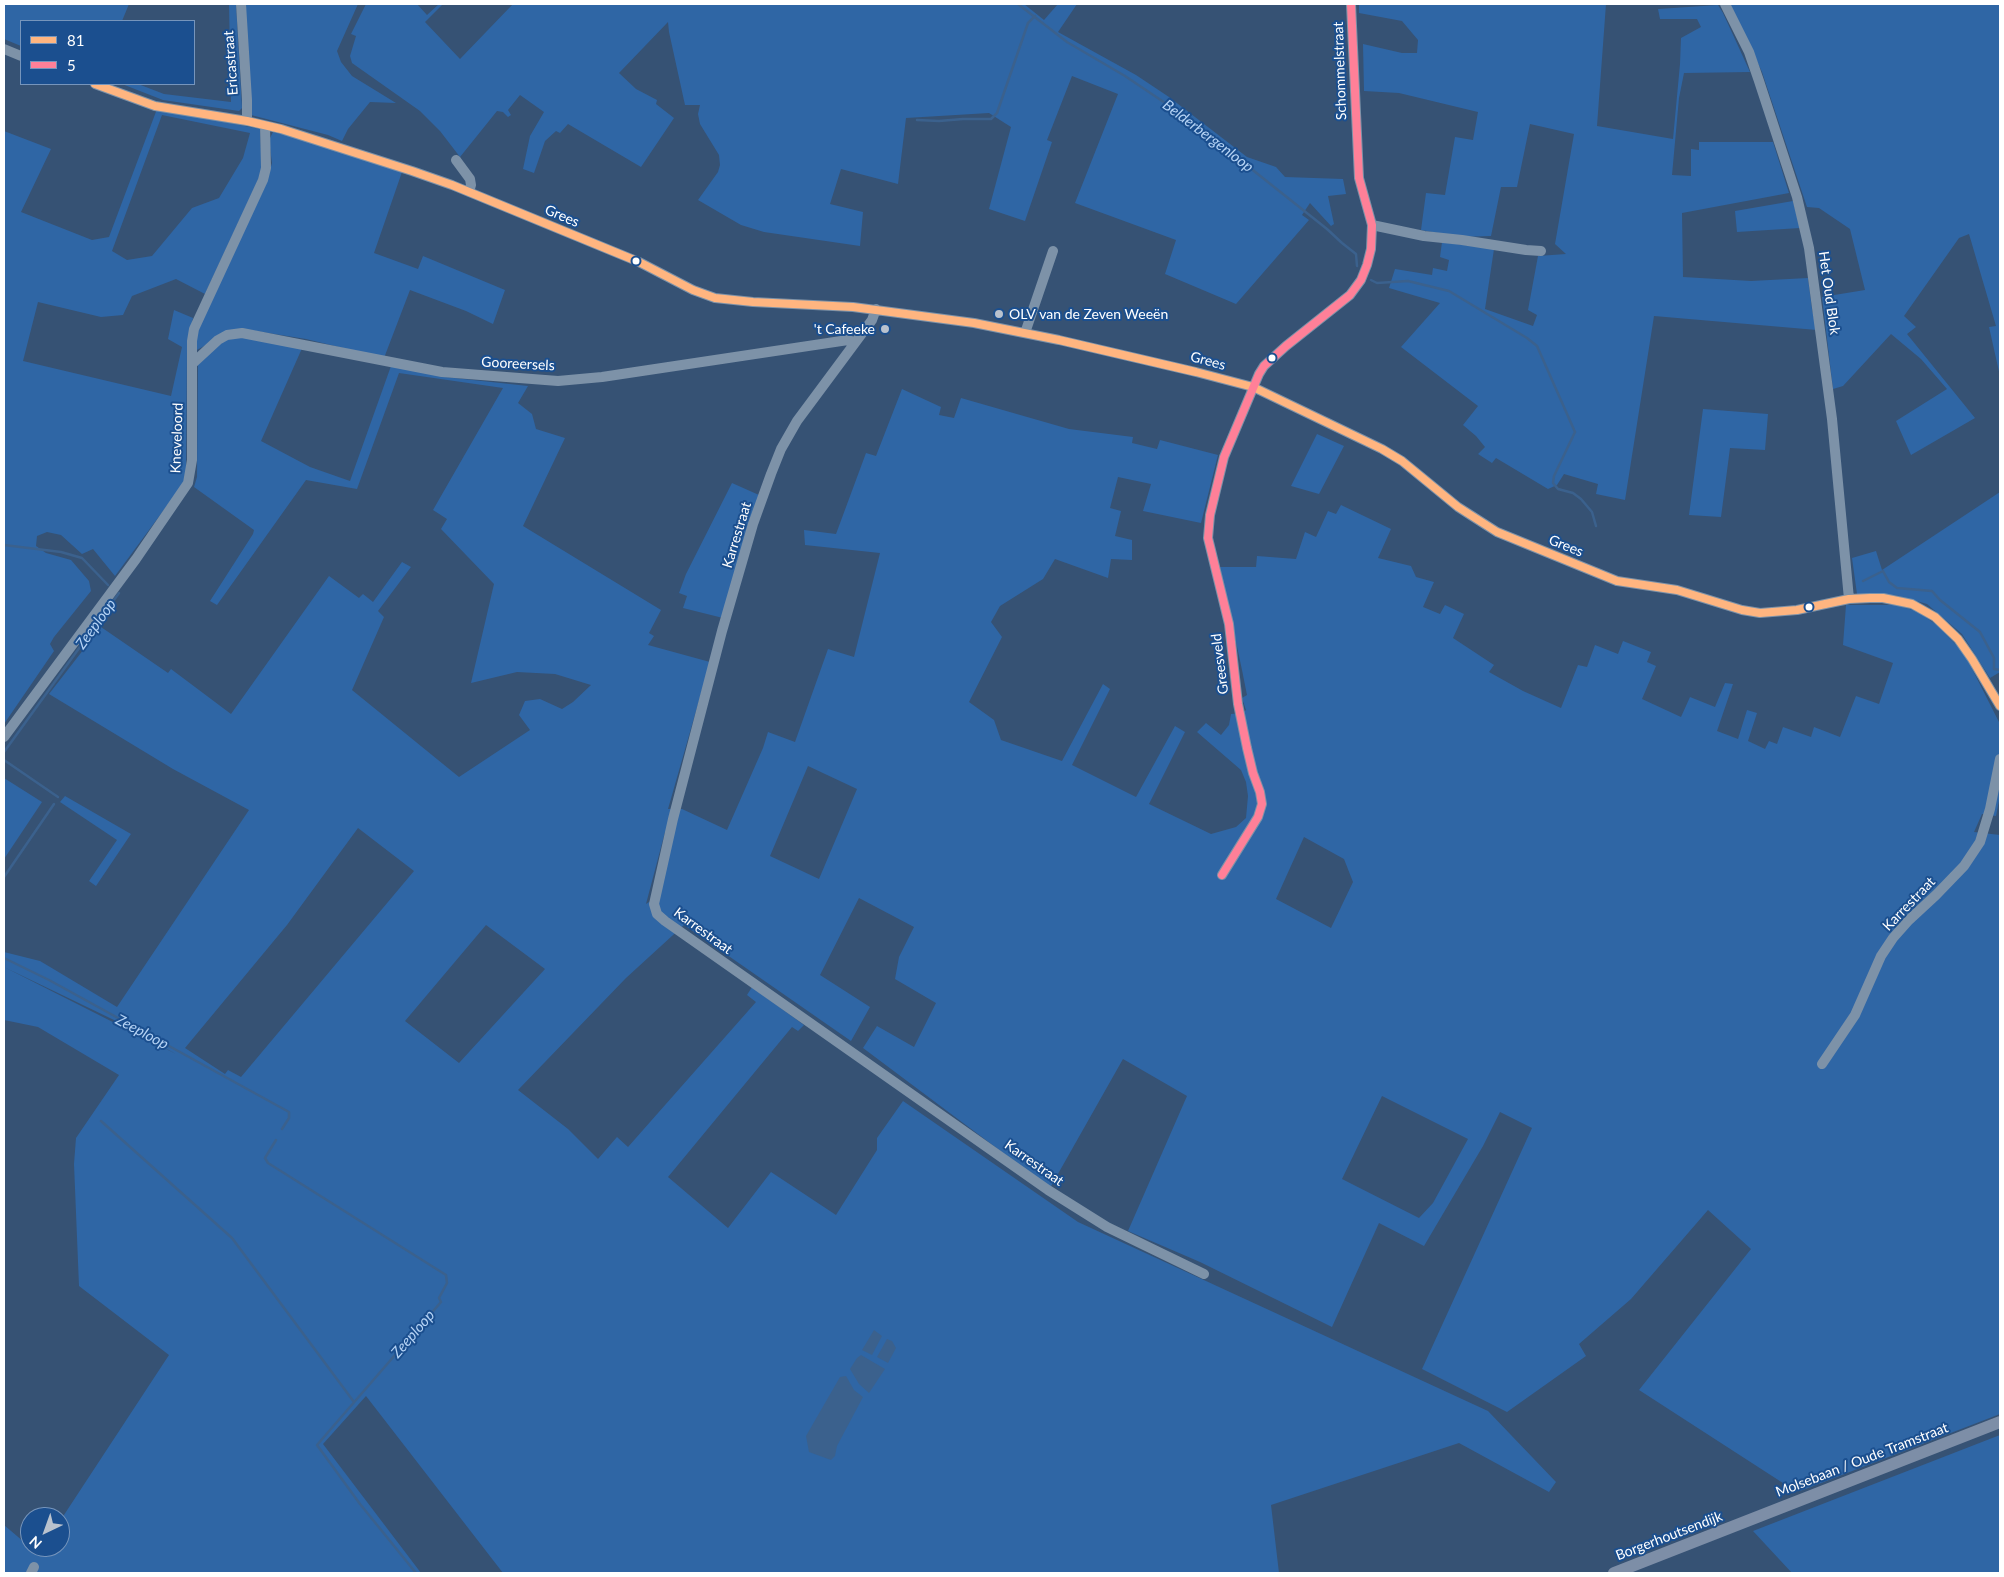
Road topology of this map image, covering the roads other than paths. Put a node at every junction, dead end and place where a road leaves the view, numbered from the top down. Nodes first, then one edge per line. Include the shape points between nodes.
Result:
1 (241, 4) edge
2 (1352, 4) edge
3 (1725, 4) edge
4 (4, 49) edge
5 (20, 56) edge
6 (98, 85) edge
7 (247, 121) junction
8 (265, 126) junction
9 (456, 160) dead end
10 (468, 192) junction
11 (1372, 225) junction
12 (1053, 250) dead end
13 (1541, 251) dead end
14 (876, 309) junction
15 (1025, 333) junction
16 (855, 342) junction
17 (192, 364) junction
18 (1253, 387) junction
19 (1849, 600) junction
20 (2000, 706) edge
21 (4, 737) edge
22 (2000, 759) edge
23 (1222, 875) dead end
24 (1822, 1064) dead end
25 (1204, 1274) dead end
26 (2000, 1422) edge
27 (1735, 1526) joint
28 (1614, 1573) edge

1 - 7 street, Ericastraat
2 - 11 street, Schommelstraat via 1359,178
3 - 19 street, Het Oud Blok via 1760,81 1797,196 1809,248 1832,419
4 - 5 street
6 - 7 street, Grees via 155,106
7 - 8 street, Grees
8 - 10 street, Grees via 412,171
8 - 17 street, Kneveloord via 266,168 263,180 198,316 192,341
9 - 10 street via 470,179
10 - 14 street, Grees via 639,262 715,298
11 - 13 street via 1424,236
11 - 18 street, Schommelstraat via 1371,249 1361,280 1350,295 1264,366
12 - 15 street
14 - 15 street, Grees
14 - 16 street, Karrestraat via 872,320
15 - 18 street, Grees
16 - 17 street, Gooreersels via 848,340 558,381 442,372 242,333 218,340
16 - 25 street, Karrestraat via 788,436 753,524 673,819 655,894 657,914 1075,1208
17 - 21 street, Kneveloord via 192,460 188,484
18 - 19 street, Grees via 1382,448 1458,507 1497,532 1617,581 1676,590 1760,613
18 - 23 street, Greesveld via 1219,472 1208,525 1210,550 1229,624 1244,731 1262,804 1258,817
19 - 20 street, Grees via 1896,600 1912,604 1935,617 1972,659
22 - 24 street, Karrestraat via 1980,842 1964,866 1893,938 1855,1016
26 - 27 main road, Molsebaan / Oude Tramstraat
27 - 28 main road, Borgerhoutsendijk

